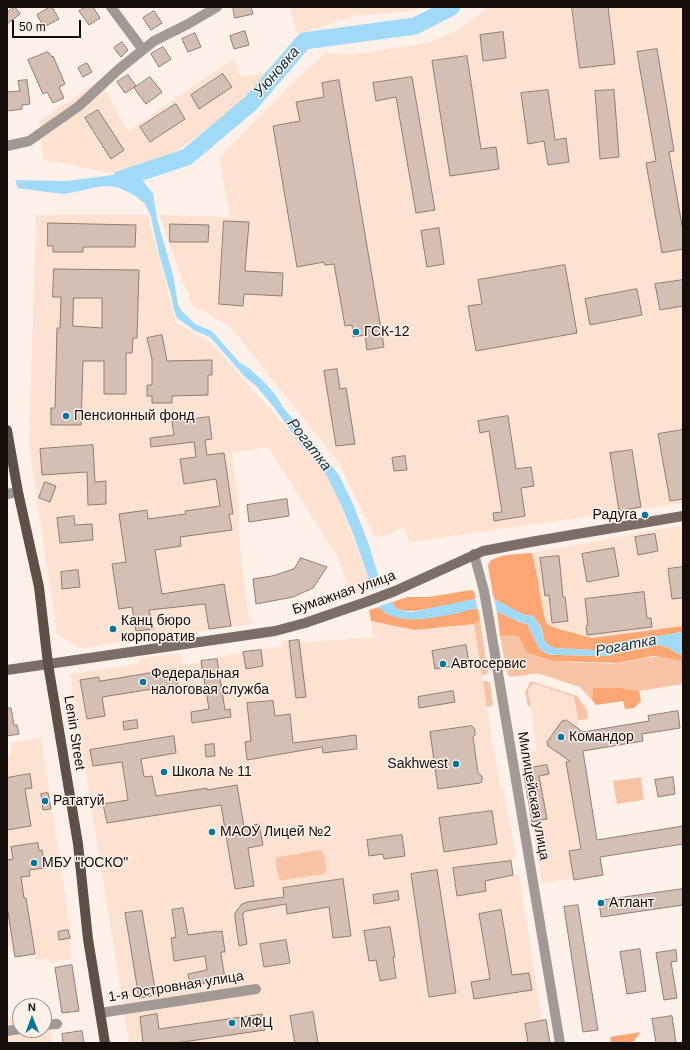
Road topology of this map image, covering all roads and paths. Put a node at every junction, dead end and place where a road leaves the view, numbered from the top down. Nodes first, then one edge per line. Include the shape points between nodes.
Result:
1 (111, 7) edge
2 (217, 7) edge
3 (143, 50) junction
4 (7, 146) edge
5 (7, 430) edge
6 (18, 492) junction
7 (7, 494) edge
8 (683, 516) edge
9 (474, 554) junction
10 (48, 664) junction
11 (7, 670) edge
12 (256, 989) dead end
13 (100, 1013) junction
14 (52, 1024) edge
15 (57, 1024) dead end
16 (105, 1043) edge
17 (560, 1043) edge

1 - 3 street
2 - 3 street via 154,41
3 - 4 street via 79,106 29,141
5 - 6 main road, Lenin Street
6 - 7 street
6 - 10 main road, Lenin Street via 39,587
8 - 9 street, Бумажная улица
9 - 10 street, Бумажная улица via 395,591 275,631
9 - 17 street, Милицейская улица via 489,619
10 - 11 street, Бумажная улица
10 - 13 main road, Lenin Street via 78,844 88,939
12 - 13 street, 1-я Островная улица
13 - 16 main road, Lenin Street
14 - 15 street

